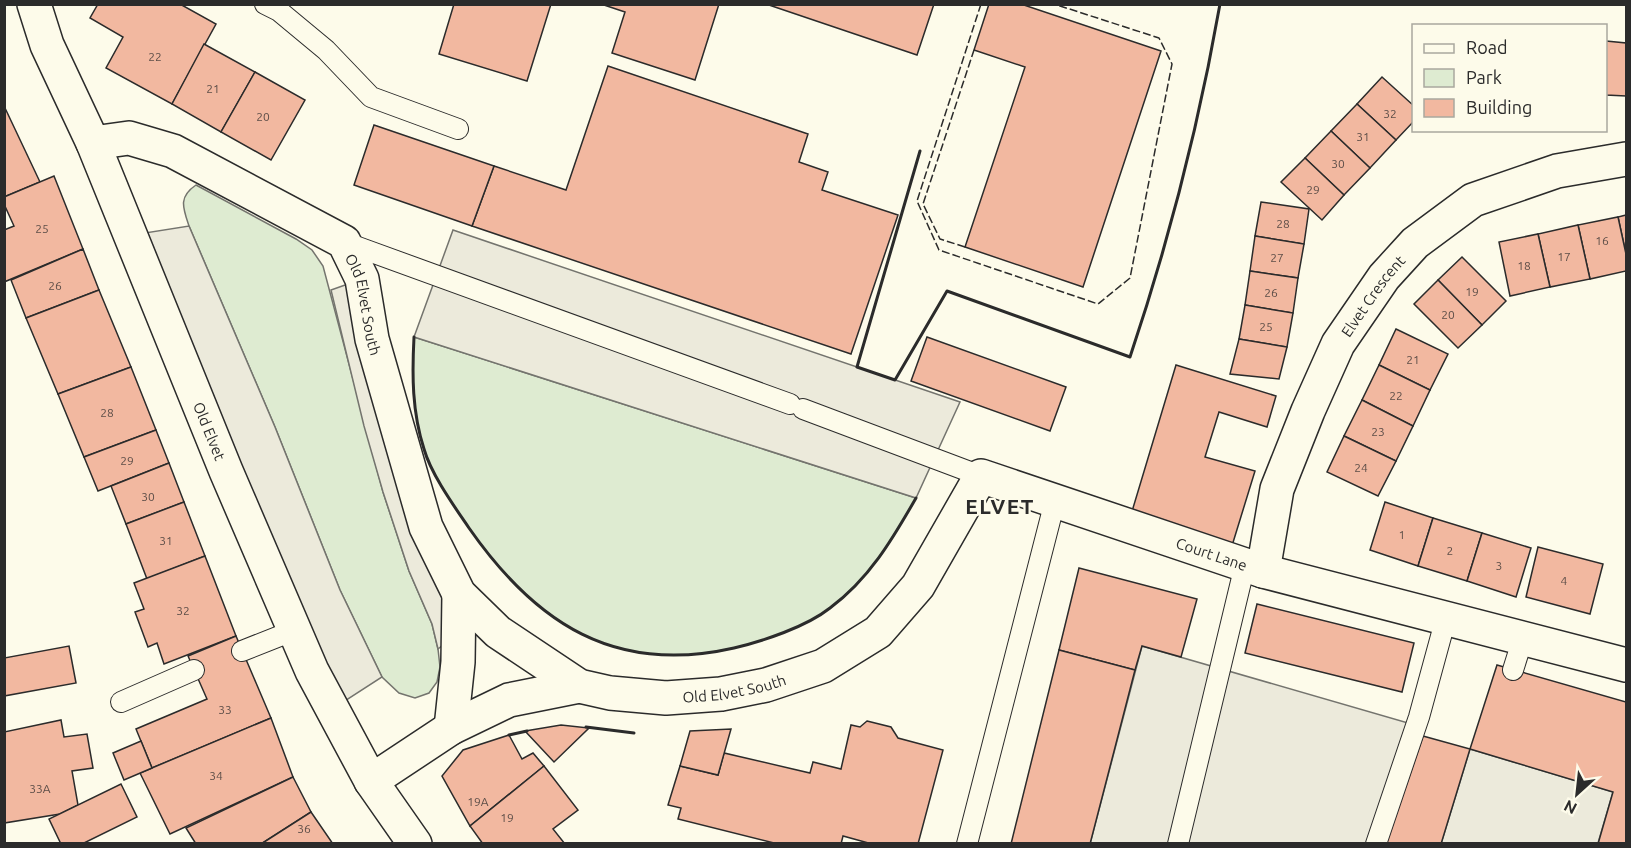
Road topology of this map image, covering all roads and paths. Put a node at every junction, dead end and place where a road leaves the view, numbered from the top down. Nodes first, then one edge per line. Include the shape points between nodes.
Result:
1 (34, 4) edge
2 (265, 4) edge
3 (458, 129) dead end
4 (93, 143) junction
5 (1626, 159) edge
6 (344, 242) junction
7 (981, 476) junction
8 (1056, 501) junction
9 (1254, 568) junction
10 (459, 594) junction
11 (1446, 618) junction
12 (295, 630) junction
13 (1523, 638) junction
14 (242, 651) dead end
15 (1626, 665) edge
16 (194, 670) dead end
17 (1513, 670) dead end
18 (579, 686) junction
19 (121, 702) dead end
20 (451, 728) junction
21 (371, 781) junction
22 (415, 843) edge
23 (967, 843) edge
24 (1178, 843) edge
25 (1376, 843) edge

1 - 4 street, Old Elvet via 46,45
2 - 3 lane via 326,50 371,97
4 - 6 street, Old Elvet South via 129,138 173,151
4 - 12 street, Old Elvet
5 - 9 street, Elvet Crescent via 1557,171 1473,200 1416,243 1384,277 1338,344 1308,411 1277,489
6 - 7 lane
6 - 10 street, Old Elvet South via 362,279 372,339 426,527
7 - 8 street, Court Lane
7 - 18 street, Old Elvet South via 918,586 878,632 823,666 766,685 721,694 666,698
8 - 9 street, Court Lane
8 - 23 lane
9 - 11 street, Court Lane
9 - 24 lane
10 - 18 street, Old Elvet South via 498,632
10 - 20 street, Old Elvet South via 458,662
11 - 13 street, Court Lane
11 - 25 lane via 1419,717
12 - 14 lane
12 - 21 street, Old Elvet via 331,710
13 - 15 street, Court Lane
13 - 17 lane
16 - 19 lane
18 - 20 street, Old Elvet South via 508,700
20 - 21 street, Old Elvet South
21 - 22 street, Old Elvet

